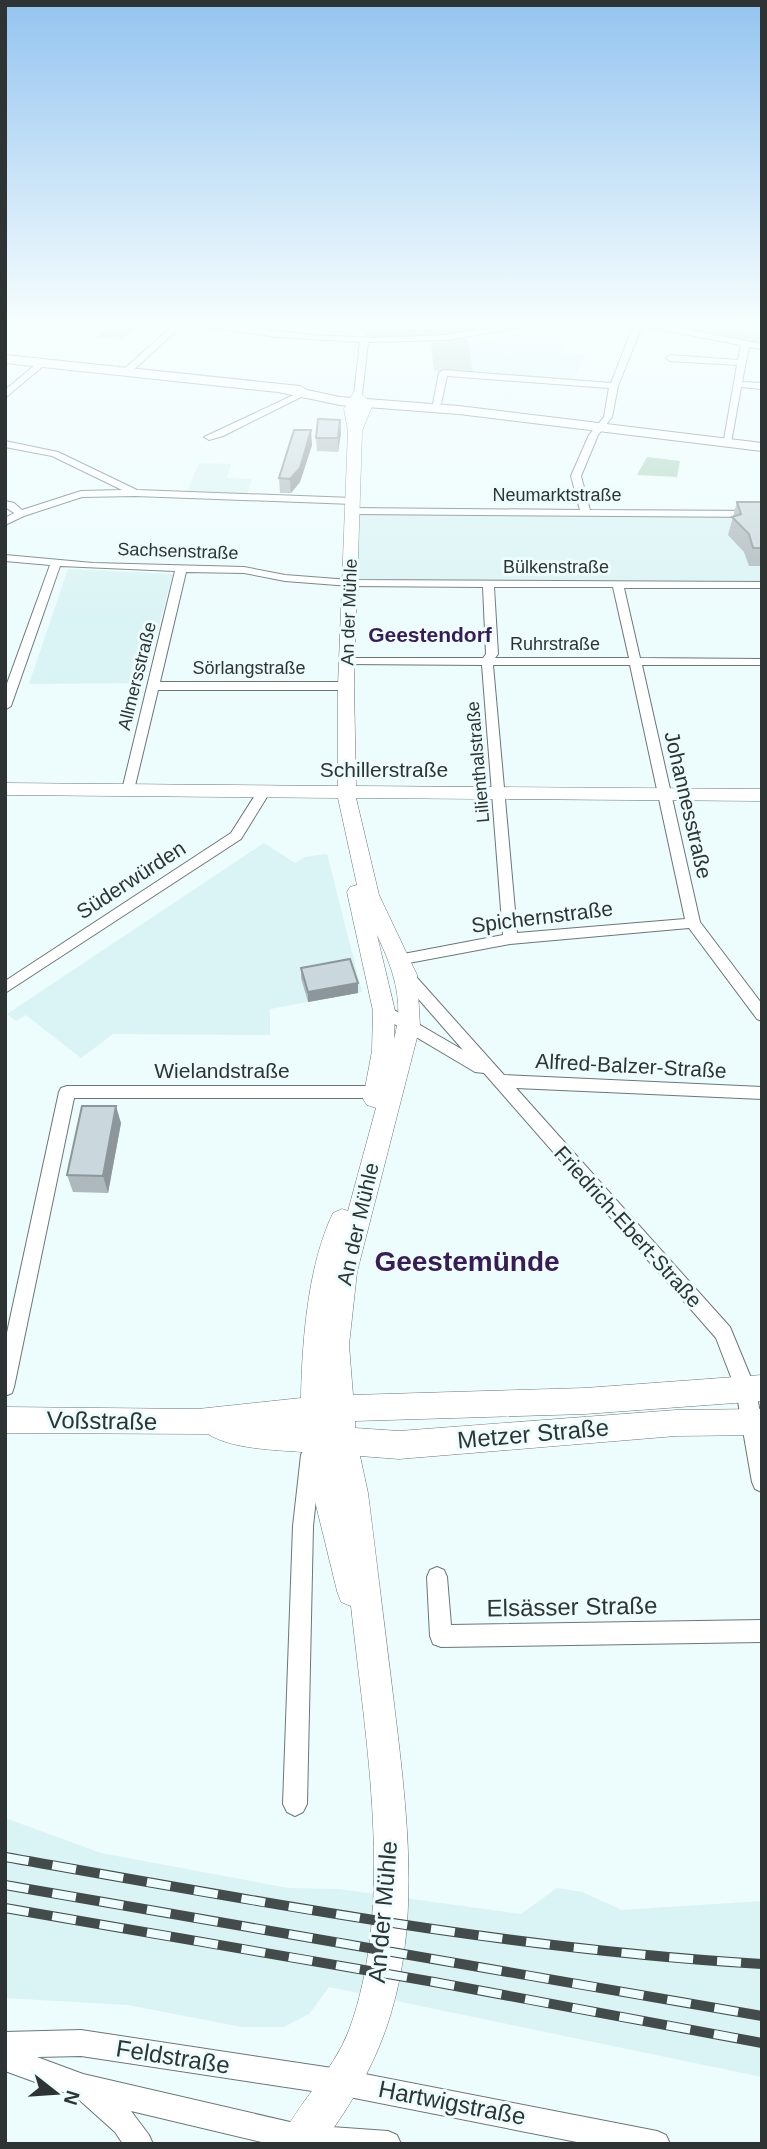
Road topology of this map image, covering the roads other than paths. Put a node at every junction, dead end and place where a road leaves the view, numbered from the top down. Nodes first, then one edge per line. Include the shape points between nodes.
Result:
1 (246, 422) edge
2 (356, 422) edge
3 (561, 422) edge
4 (604, 422) edge
5 (730, 422) edge
6 (600, 427) junction
7 (209, 437) dead end
8 (726, 443) junction
9 (5, 444) edge
10 (762, 447) edge
11 (135, 493) junction
12 (5, 504) edge
13 (353, 506) junction
14 (20, 513) junction
15 (586, 513) junction
16 (762, 514) edge
17 (5, 522) edge
18 (5, 558) edge
19 (56, 563) junction
20 (181, 569) junction
21 (350, 583) junction
22 (488, 584) junction
23 (618, 584) junction
24 (761, 588) edge
25 (347, 661) junction
26 (487, 661) junction
27 (635, 662) junction
28 (762, 662) edge
29 (153, 686) junction
30 (346, 686) junction
31 (5, 706) edge
32 (5, 789) edge
33 (128, 790) junction
34 (264, 792) junction
35 (346, 793) junction
36 (498, 793) junction
37 (665, 795) junction
38 (762, 795) edge
39 (693, 923) junction
40 (510, 939) junction
41 (402, 968) junction
42 (5, 988) edge
43 (384, 1012) junction
44 (762, 1016) edge
45 (409, 1026) junction
46 (495, 1078) junction
47 (384, 1092) junction
48 (762, 1093) edge
49 (5, 1387) edge
50 (754, 1389) edge
51 (5, 1420) edge
52 (757, 1422) edge
53 (327, 1426) junction
54 (762, 1482) edge
55 (437, 1577) dead end
56 (762, 1631) edge
57 (295, 1804) dead end
58 (5, 2045) edge
59 (5, 2058) edge
60 (340, 2081) junction
61 (83, 2087) junction
62 (301, 2141) edge
63 (652, 2143) edge
64 (140, 2144) edge
65 (388, 2144) edge
66 (605, 2144) edge

1 - 7 street
2 - 13 main road, An der Mühle
3 - 6 main road
4 - 6 street
5 - 8 street
6 - 8 main road
6 - 15 street via 576,476
8 - 10 main road
9 - 11 street via 55,454
11 - 13 street, Neumarktstraße
11 - 14 street, Neumarktstraße via 81,494
12 - 14 street
13 - 15 street, Neumarktstraße
13 - 21 street, An der Mühle
14 - 17 street, Neumarktstraße
15 - 16 street, Neumarktstraße
18 - 19 street, Sachsenstraße
19 - 20 street, Sachsenstraße
19 - 31 street
20 - 21 street, Sachsenstraße via 244,570
20 - 29 street, Allmersstraße
21 - 22 street, Bülkenstraße
21 - 25 main road, An der Mühle
22 - 23 street, Bülkenstraße
22 - 26 street, Lilienthalstraße via 492,654
23 - 24 street, Bülkenstraße
23 - 27 street, Johannesstraße
25 - 26 street, Ruhrstraße
25 - 30 main road, An der Mühle
26 - 27 street, Ruhrstraße
26 - 36 street, Lilienthalstraße
27 - 28 street, Ruhrstraße
27 - 37 street, Johannesstraße
29 - 30 street, Sörlangstraße
29 - 33 street, Allmersstraße
30 - 35 main road, An der Mühle
32 - 33 street, Schillerstraße
33 - 34 street, Schillerstraße
34 - 35 main road, Schillerstraße
34 - 42 street, Süderwürden via 236,836
35 - 36 main road, Schillerstraße
35 - 41 main road, An der Mühle via 369,895
35 - 43 main road, An der Mühle via 359,904
36 - 37 main road, Schillerstraße
36 - 40 street, Lilienthalstraße
37 - 38 main road, Schillerstraße
37 - 39 street, Johannesstraße
39 - 40 street, Spichernstraße
39 - 44 street, Johannesstraße
40 - 41 street, Spichernstraße
41 - 45 main road, An der Mühle
41 - 46 street, Friedrich-Ebert-Straße
43 - 45 street, Friedrich-Ebert-Straße
43 - 47 main road, An der Mühle
45 - 46 street, Friedrich-Ebert-Straße
45 - 47 main road, An der Mühle
46 - 48 street, Alfred-Balzer-Straße
46 - 50 street, Friedrich-Ebert-Straße via 723,1333
47 - 49 street, Wielandstraße via 67,1092
47 - 53 main road, An der Mühle via 326,1278 314,1352
50 - 52 street, Friedrich-Ebert-Straße
50 - 53 main road, Metzer Straße via 585,1401 403,1405
51 - 53 main road, Voßstraße via 198,1422 264,1436
52 - 53 main road, Metzer Straße via 677,1423 399,1445
52 - 54 street, Friedrich-Ebert-Straße
53 - 57 street, An der Mühle via 303,1526
53 - 60 main road, An der Mühle via 354,1493 390,1832 386,1936 377,1993 363,2040
55 - 56 street, Elsässer Straße via 441,1636
58 - 60 street, Feldstraße via 81,2043
59 - 61 street, Feldstraße
60 - 62 main road, An der Mühle
60 - 63 street, Hartwigstraße
61 - 62 street, Feldstraße
61 - 64 street, Feldstraße via 124,2123
62 - 65 street
63 - 66 street, Hartwigstraße

